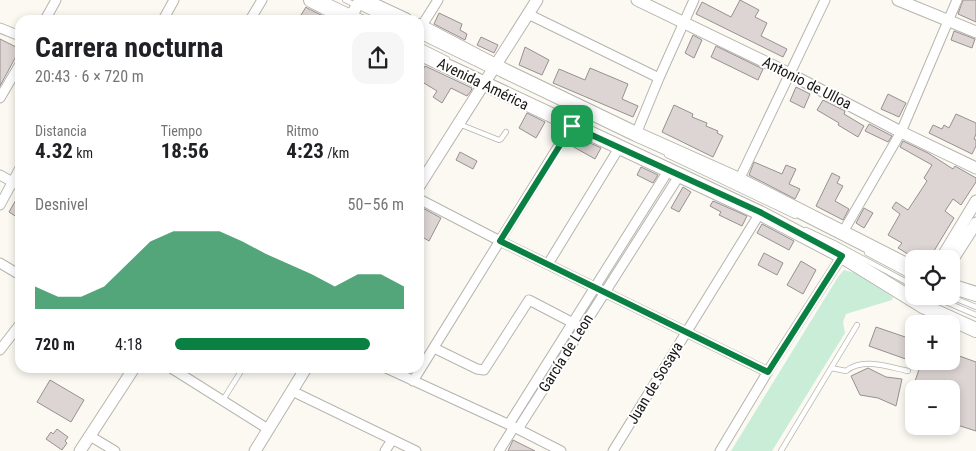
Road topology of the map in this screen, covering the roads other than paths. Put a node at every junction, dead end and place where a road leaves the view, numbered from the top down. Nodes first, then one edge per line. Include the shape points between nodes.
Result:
1 (56, 0) edge
2 (174, 0) edge
3 (262, 0) edge
4 (311, 0) edge
5 (326, 0) edge
6 (345, 0) edge
7 (438, 0) edge
8 (537, 0) edge
9 (637, 0) edge
10 (694, 0) edge
11 (825, 0) edge
12 (898, 0) edge
13 (957, 0) edge
14 (354, 11) edge
15 (528, 14) junction
16 (48, 15) edge
17 (166, 15) edge
18 (253, 15) edge
19 (368, 15) edge
20 (377, 15) edge
21 (948, 20) junction
22 (424, 23) edge
23 (683, 23) junction
24 (0, 28) edge
25 (976, 32) edge
26 (424, 33) edge
27 (15, 34) edge
28 (424, 47) edge
29 (424, 55) edge
30 (450, 60) dead end
31 (15, 72) edge
32 (790, 74) junction
33 (491, 76) junction
34 (659, 78) junction
35 (504, 86) dead end
36 (0, 98) edge
37 (458, 123) junction
38 (572, 126) junction
39 (615, 131) dead end
40 (506, 132) dead end
41 (901, 132) junction
42 (639, 139) junction
43 (619, 148) junction
44 (660, 152) dead end
45 (976, 168) edge
46 (674, 173) junction
47 (0, 175) edge
48 (424, 178) edge
49 (739, 180) junction
50 (15, 183) edge
51 (15, 185) edge
52 (976, 201) edge
53 (424, 202) edge
54 (0, 205) edge
55 (760, 212) junction
56 (802, 219) dead end
57 (976, 223) edge
58 (820, 228) dead end
59 (843, 232) junction
60 (500, 241) junction
61 (854, 245) dead end
62 (862, 250) dead end
63 (946, 250) edge
64 (959, 250) edge
65 (842, 256) junction
66 (0, 263) edge
67 (548, 264) junction
68 (905, 264) edge
69 (15, 272) edge
70 (905, 273) edge
71 (596, 287) junction
72 (905, 287) edge
73 (905, 288) edge
74 (960, 289) edge
75 (604, 292) junction
76 (976, 294) edge
77 (960, 300) edge
78 (935, 305) edge
79 (946, 305) edge
80 (976, 306) edge
81 (976, 315) edge
82 (573, 323) junction
83 (856, 325) dead end
84 (582, 328) junction
85 (15, 330) edge
86 (976, 330) edge
87 (686, 331) junction
88 (434, 348) junction
89 (0, 350) edge
90 (424, 364) edge
91 (831, 368) junction
92 (908, 371) dead end
93 (768, 372) junction
94 (131, 373) edge
95 (179, 373) edge
96 (241, 373) edge
97 (303, 373) edge
98 (396, 373) edge
99 (418, 373) edge
100 (413, 381) junction
101 (292, 391) junction
102 (223, 400) junction
103 (514, 427) junction
104 (268, 429) junction
105 (90, 436) junction
106 (392, 440) junction
107 (258, 450) edge
108 (80, 451) edge
109 (115, 451) edge
110 (385, 451) edge
111 (416, 451) edge
112 (499, 451) edge
113 (561, 451) edge
114 (613, 451) edge
115 (720, 451) edge
116 (781, 451) edge

1 - 16 street
2 - 17 street
3 - 18 street
4 - 14 main road
5 - 14 lane
6 - 14 lane
7 - 22 street
8 - 15 street
9 - 23 street, Antonio de Ulloa
10 - 23 street
11 - 32 street
12 - 21 street
13 - 21 street
14 - 19 lane
14 - 20 main road
15 - 33 street
15 - 34 street
21 - 25 street
21 - 41 street
23 - 32 street, Antonio de Ulloa
23 - 34 street
24 - 27 street
26 - 33 main road, Avenida América
28 - 30 lane
29 - 33 main road, Avenida América
31 - 36 street
32 - 41 street, Antonio de Ulloa
32 - 49 street
33 - 37 street
33 - 38 main road, Avenida América
33 - 42 main road, Avenida América
34 - 42 street
35 - 72 lane via 834,243
37 - 40 lane via 498,140
37 - 48 street
38 - 43 main road, Avenida América
38 - 60 street
39 - 42 lane
41 - 45 street, Antonio de Ulloa
41 - 59 street
42 - 49 main road, Avenida América
43 - 46 main road, Avenida América
43 - 67 street
44 - 56 lane
46 - 55 main road, Avenida América
46 - 71 street, García de Leon
46 - 75 street, García de Leon
47 - 50 street
49 - 59 main road, Avenida América
51 - 54 street
52 - 63 street
53 - 60 street
55 - 65 main road, Avenida América
55 - 87 street, Juan de Sosaya
57 - 64 street
58 - 61 lane
59 - 68 main road, Avenida América
60 - 67 street
60 - 88 street
62 - 70 lane
65 - 73 main road, Avenida América
65 - 93 street
66 - 69 street
67 - 71 street
71 - 75 street
71 - 82 street, García de Leon
74 - 76 main road
75 - 84 street, García de Leon
75 - 87 street
77 - 80 lane
78 - 86 main road, Avenida América
79 - 81 lane
82 - 84 street
82 - 88 street via 530,300 484,370
82 - 103 street, García de Leon
83 - 91 lane
84 - 103 street, García de Leon
85 - 89 street
87 - 93 street
87 - 114 street, Juan de Sosaya
88 - 90 street
91 - 92 lane via 846,370 866,363
91 - 116 lane
93 - 115 street
94 - 105 street
95 - 102 street
96 - 102 lane
97 - 101 street
98 - 100 street
99 - 100 street
100 - 103 street
101 - 104 street
101 - 106 street
102 - 104 street
103 - 112 street
103 - 113 street
104 - 107 street
105 - 108 street
105 - 109 street
106 - 110 street
106 - 111 street

